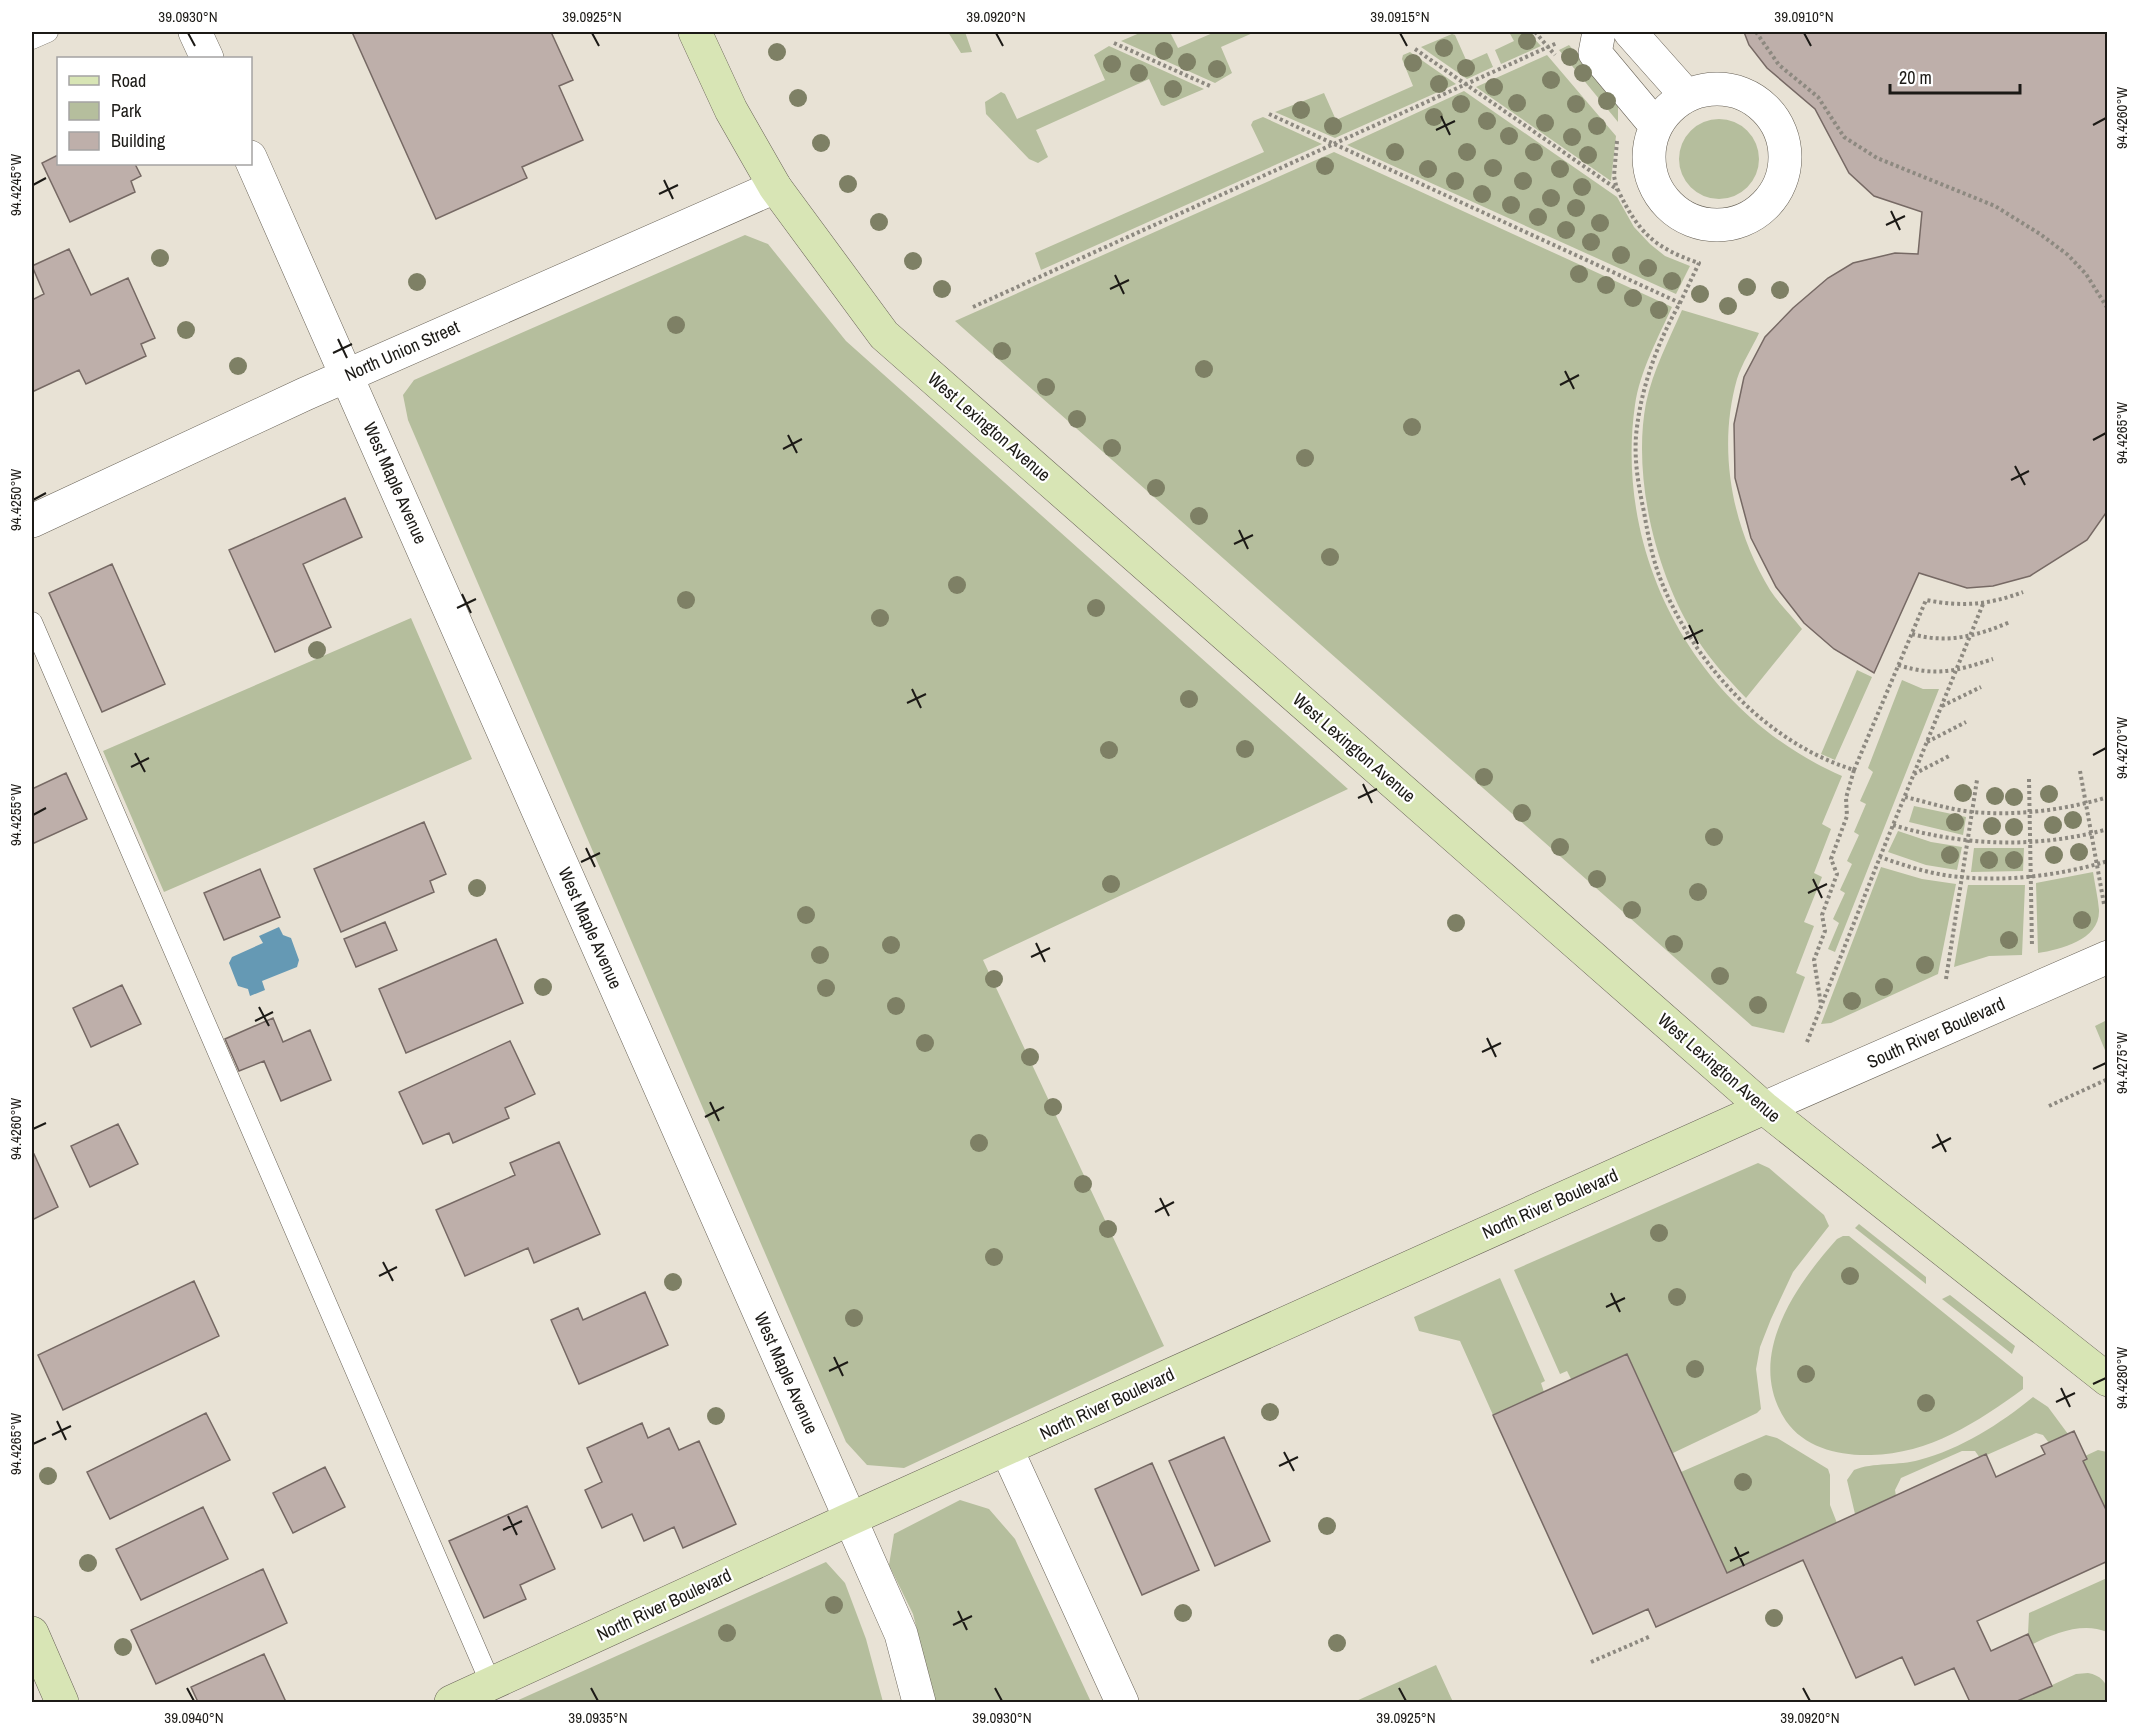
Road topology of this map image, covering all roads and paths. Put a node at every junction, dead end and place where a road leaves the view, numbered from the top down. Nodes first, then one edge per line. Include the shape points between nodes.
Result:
1 (48, 32) edge
2 (195, 32) edge
3 (696, 32) edge
4 (1599, 32) edge
5 (1630, 32) edge
6 (1756, 32) edge
7 (32, 39) edge
8 (1566, 39) dead end
9 (1114, 44) dead end
10 (1415, 49) dead end
11 (207, 57) edge
12 (1466, 84) junction
13 (1209, 86) dead end
14 (1686, 95) junction
15 (1269, 114) dead end
16 (1656, 126) junction
17 (1333, 145) junction
18 (252, 161) edge
19 (775, 187) junction
20 (1680, 303) junction
21 (973, 308) dead end
22 (2108, 309) edge
23 (347, 375) junction
24 (32, 521) edge
25 (2023, 592) dead end
26 (1983, 604) junction
27 (32, 622) edge
28 (2010, 622) dead end
29 (1912, 634) junction
30 (1969, 637) junction
31 (1993, 659) dead end
32 (1898, 665) junction
33 (1955, 671) junction
34 (1981, 687) dead end
35 (1941, 706) junction
36 (1966, 723) dead end
37 (1926, 742) junction
38 (1951, 755) dead end
39 (1854, 770) junction
40 (2080, 771) dead end
41 (1914, 774) junction
42 (2029, 779) dead end
43 (1977, 780) dead end
44 (1905, 797) junction
45 (2108, 797) edge
46 (2086, 804) junction
47 (1972, 812) junction
48 (2029, 813) junction
49 (1893, 825) junction
50 (2108, 829) edge
51 (2091, 833) junction
52 (1967, 842) junction
53 (2030, 842) junction
54 (1880, 857) junction
55 (2108, 861) edge
56 (2097, 865) junction
57 (2031, 877) junction
58 (1962, 878) junction
59 (2104, 904) dead end
60 (2032, 952) dead end
61 (2108, 957) edge
62 (1946, 979) dead end
63 (1821, 1005) junction
64 (1807, 1042) dead end
65 (2108, 1079) edge
66 (2049, 1106) dead end
67 (1764, 1108) junction
68 (2108, 1380) edge
69 (1007, 1450) junction
70 (850, 1519) junction
71 (32, 1633) edge
72 (1651, 1636) dead end
73 (1591, 1662) dead end
74 (491, 1684) junction
75 (62, 1702) edge
76 (451, 1702) edge
77 (919, 1702) edge
78 (1122, 1702) edge

1 - 7 lane
2 - 11 street
3 - 19 main road, West Lexington Avenue via 731,110
4 - 16 street via 1595,53
5 - 14 street
6 - 22 path via 1779,65 1818,97 1845,137 1877,158 1995,206 2040,234 2086,274
8 - 12 path
9 - 13 path
10 - 12 path
12 - 17 path
12 - 20 path via 1618,190 1634,223 1662,248 1699,263
14 - 16 street via 1669,108
14 - 16 street via 1709,89 1732,90 1754,99 1771,115 1782,136 1786,159 1782,182 1770,202 1751,217 1729,225 1708,226 1687,220 1669,207 1656,189 1649,168 1649,146
15 - 17 path
17 - 20 path
17 - 21 path
18 - 23 street, West Maple Avenue
19 - 23 street, North Union Street
19 - 67 main road, West Lexington Avenue via 884,335
20 - 39 path via 1657,352 1636,428 1636,472 1660,578 1689,636 1742,700 1800,748
23 - 24 street, North Union Street
23 - 70 street, West Maple Avenue
25 - 26 path
26 - 29 path via 1926,600
26 - 30 path
27 - 74 lane
28 - 30 path
29 - 30 path via 1928,639
29 - 32 path
30 - 33 path
31 - 33 path
32 - 33 path via 1933,673
32 - 39 path
33 - 35 path
34 - 35 path
35 - 37 path
36 - 37 path
37 - 41 path
38 - 41 path
39 - 63 path via 1846,798 1847,816 1831,859 1837,874 1822,915 1825,931 1814,960
40 - 46 path
41 - 44 path
42 - 48 path
43 - 47 path
44 - 47 path
44 - 49 path
45 - 46 path
46 - 48 path
46 - 51 path
47 - 48 path
47 - 52 path
48 - 53 path
49 - 52 path
49 - 54 path
50 - 51 path
51 - 53 path
51 - 56 path
52 - 53 path
52 - 58 path
53 - 57 path
54 - 58 path
54 - 63 path
55 - 56 path
56 - 57 path
56 - 59 path
57 - 58 path
57 - 60 path
58 - 62 path
61 - 67 street, South River Boulevard
63 - 64 path
65 - 66 path
67 - 68 main road, West Lexington Avenue
67 - 69 main road, North River Boulevard
69 - 70 main road, North River Boulevard
69 - 78 street
70 - 74 main road, North River Boulevard
70 - 77 street, West Maple Avenue via 901,1634
71 - 75 main road
72 - 73 path
74 - 76 main road, North River Boulevard

